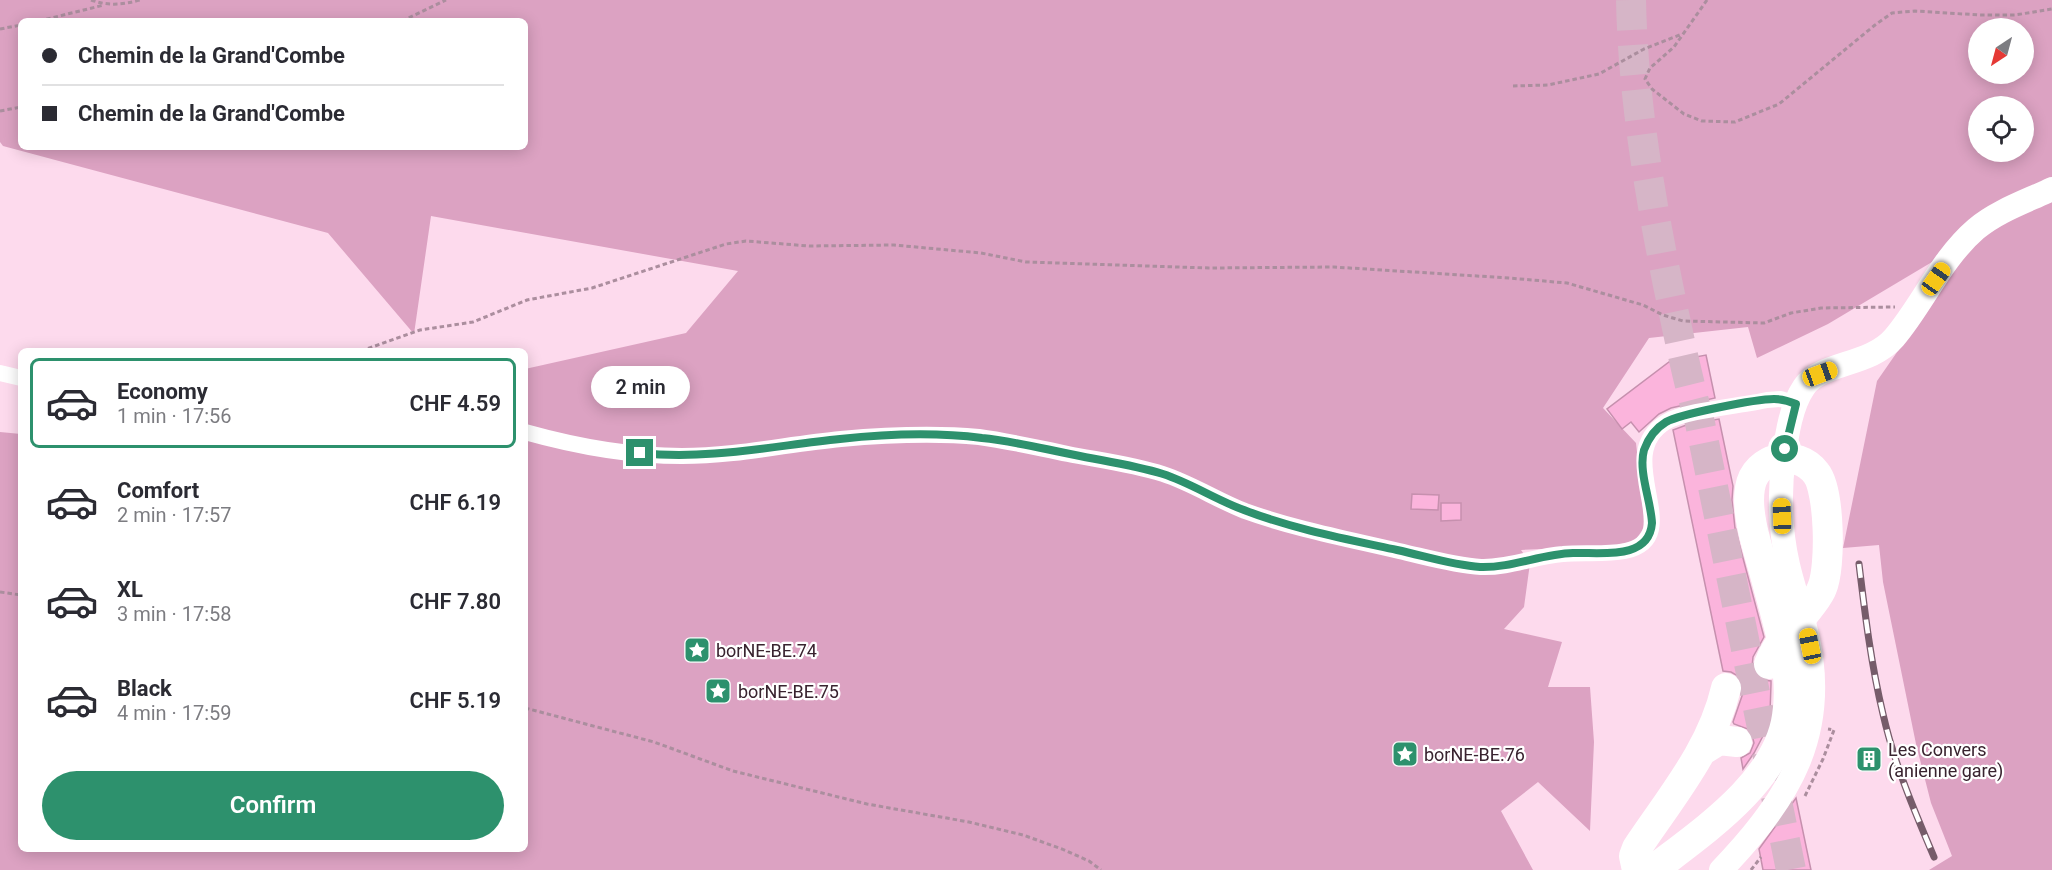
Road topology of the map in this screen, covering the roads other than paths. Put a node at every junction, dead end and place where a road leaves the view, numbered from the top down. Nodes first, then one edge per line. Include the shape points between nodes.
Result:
1 (2052, 189) edge
2 (0, 374) edge
3 (18, 377) edge
4 (1796, 404) junction
5 (528, 433) edge
6 (1757, 606) dead end
7 (1809, 606) junction
8 (1769, 664) dead end
9 (1726, 688) dead end
10 (1737, 742) dead end
11 (1703, 750) junction
12 (1637, 870) edge
13 (1653, 870) edge
14 (1721, 870) edge

1 - 4 street via 1978,228 1965,239 1893,339 1874,354 1814,377 1804,386
2 - 3 street
4 - 5 street via 1767,400 1676,417 1657,429 1643,453 1652,523 1649,536 1640,546 1480,567 1308,530 1245,511 1145,469 984,438 927,434 840,439 684,456 594,448
4 - 14 street via 1786,442 1781,505 1788,564 1811,656 1811,715 1802,755 1784,792 1759,828
6 - 7 highway via 1784,614
7 - 8 highway
7 - 13 highway via 1822,590 1827,573 1824,490 1817,474 1806,464 1778,458 1764,464 1755,475 1749,500 1786,662 1788,702 1784,728 1762,772 1742,798
9 - 11 highway
10 - 11 highway via 1719,740
11 - 12 highway via 1637,848

